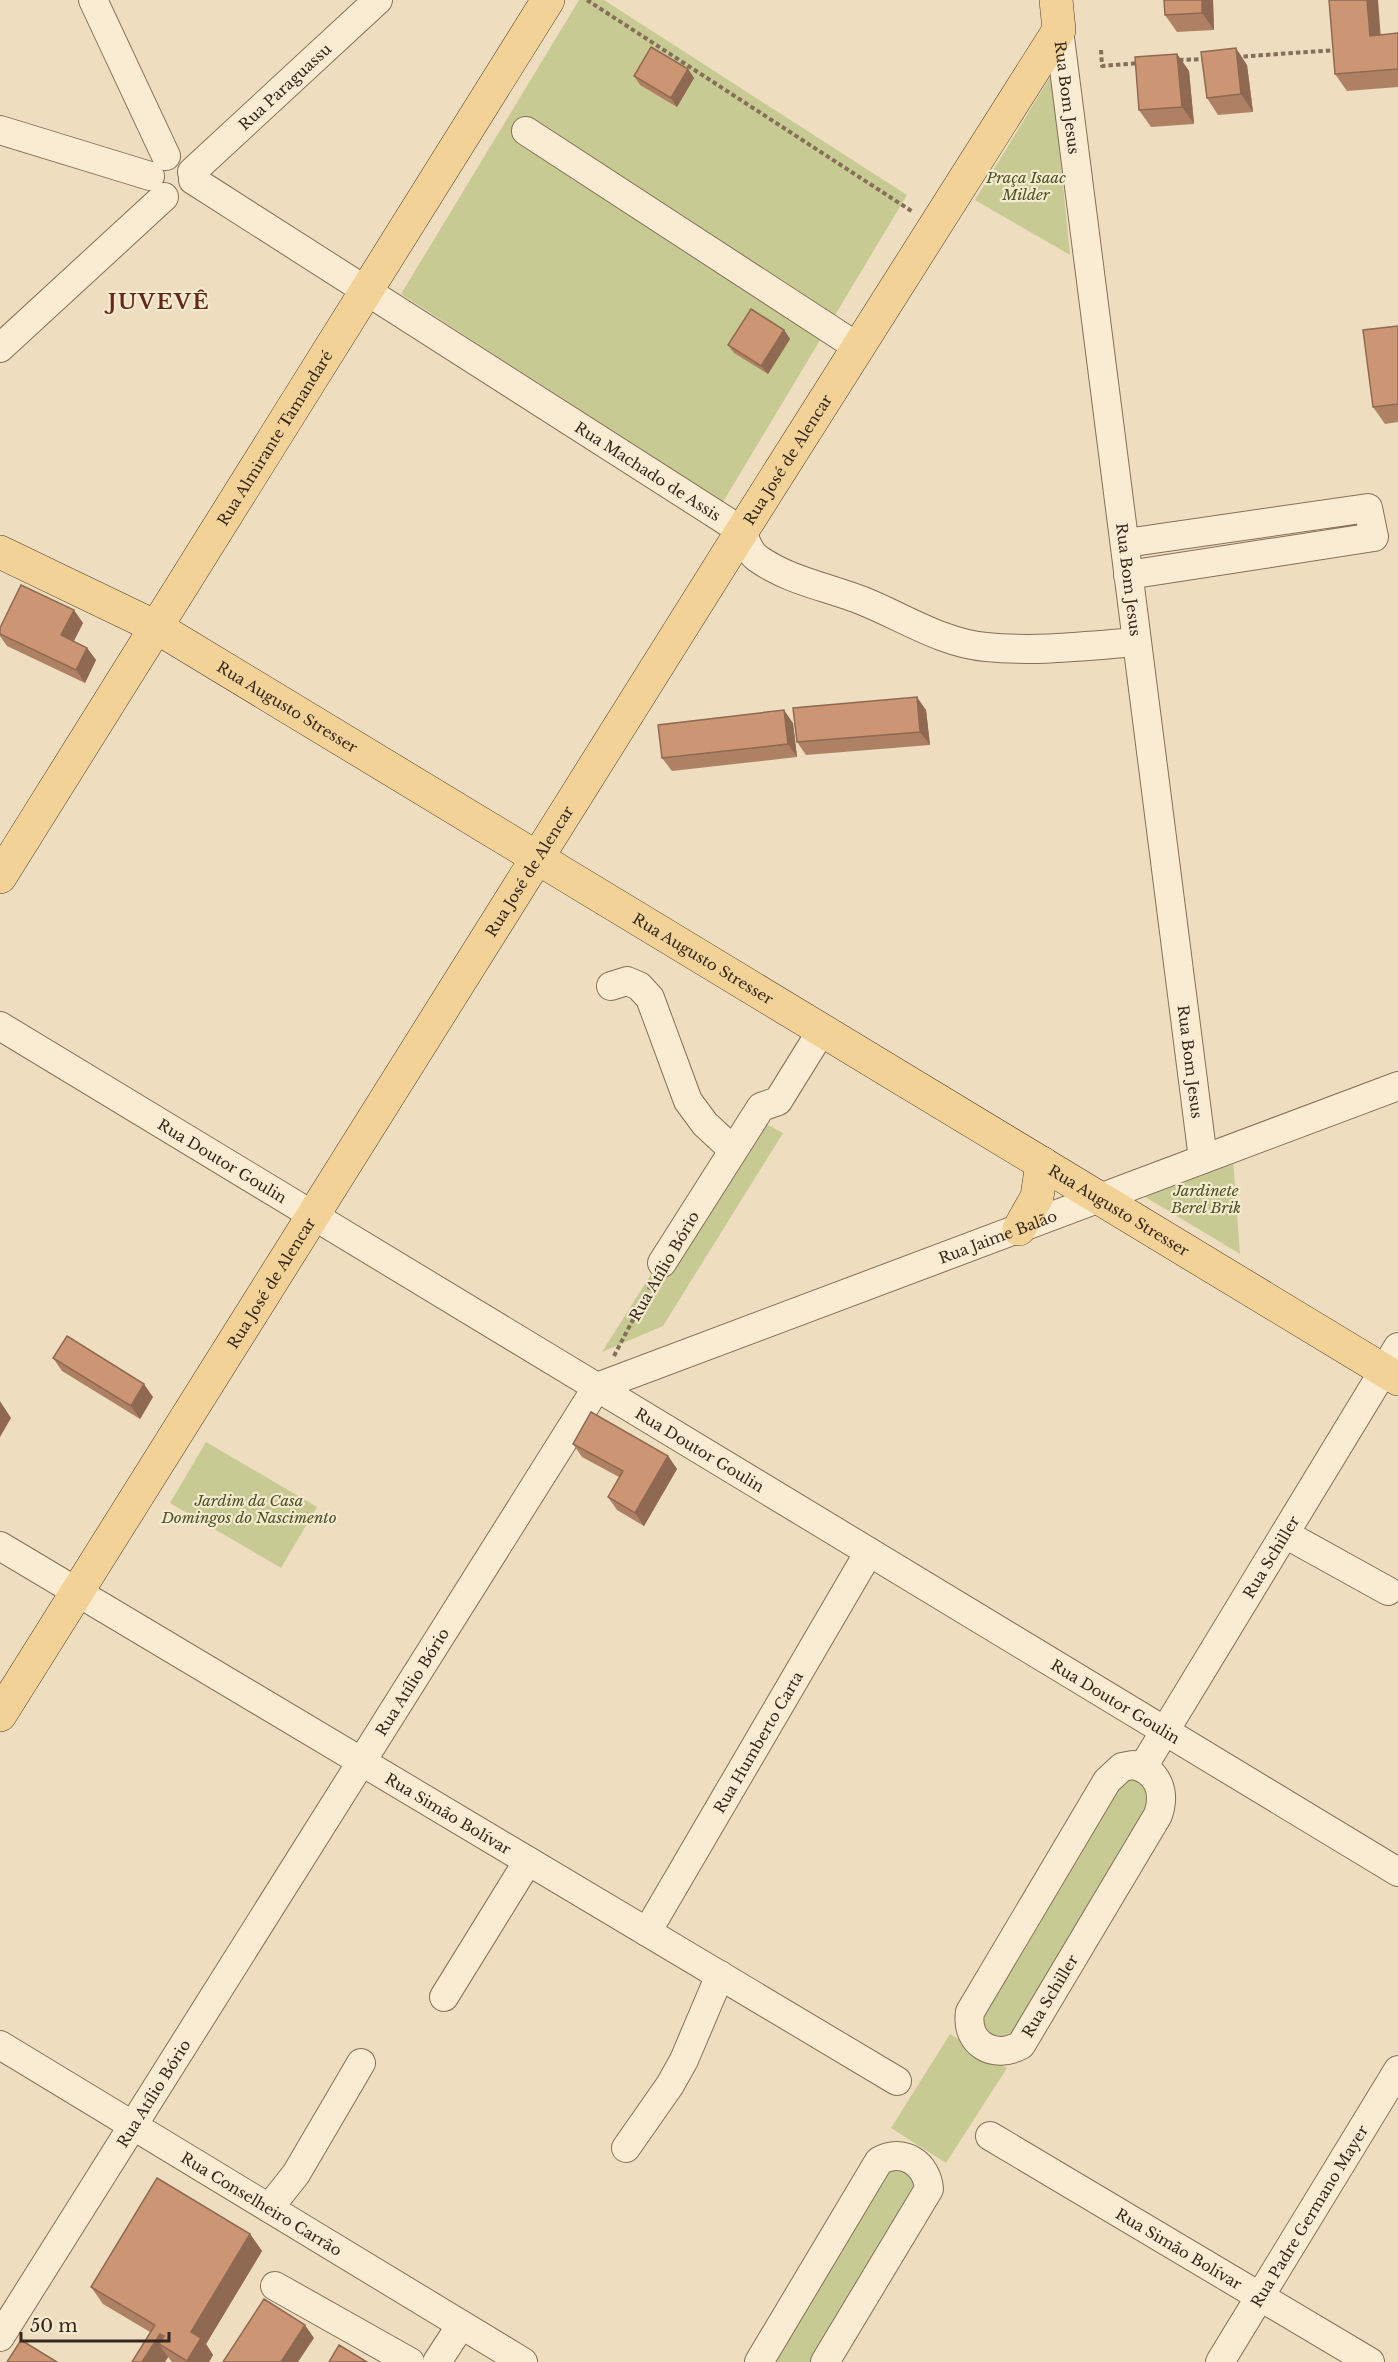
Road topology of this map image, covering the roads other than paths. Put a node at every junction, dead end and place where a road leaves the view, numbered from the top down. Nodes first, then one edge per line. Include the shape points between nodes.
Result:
1 (93, 0) edge
2 (378, 0) edge
3 (548, 0) edge
4 (1058, 15) edge
5 (0, 130) edge
6 (526, 131) dead end
7 (160, 176) junction
8 (192, 176) junction
9 (366, 291) junction
10 (0, 348) edge
11 (859, 348) junction
12 (742, 531) junction
13 (1126, 543) junction
14 (0, 552) edge
15 (1128, 575) junction
16 (156, 627) junction
17 (1136, 642) junction
18 (537, 858) junction
19 (0, 877) edge
20 (611, 986) dead end
21 (0, 1026) edge
22 (822, 1030) junction
23 (1398, 1086) edge
24 (733, 1150) junction
25 (1203, 1160) junction
26 (1042, 1163) junction
27 (1100, 1198) junction
28 (313, 1216) junction
29 (1020, 1229) junction
30 (662, 1263) road end
31 (1393, 1365) edge
32 (597, 1387) junction
33 (1285, 1533) junction
34 (0, 1546) edge
35 (869, 1552) junction
36 (1388, 1591) dead end
37 (77, 1592) junction
38 (0, 1715) edge
39 (1165, 1731) junction
40 (362, 1762) junction
41 (1143, 1767) junction
42 (528, 1861) junction
43 (1398, 1872) edge
44 (647, 1932) junction
45 (720, 1975) junction
46 (444, 1997) dead end
47 (0, 2045) edge
48 (362, 2063) dead end
49 (1398, 2070) edge
50 (897, 2081) dead end
51 (133, 2126) junction
52 (990, 2136) dead end
53 (627, 2148) dead end
54 (269, 2208) junction
55 (275, 2286) dead end
56 (1260, 2297) junction
57 (462, 2325) junction
58 (0, 2337) edge
59 (410, 2362) edge
60 (437, 2362) edge
61 (523, 2362) edge
62 (759, 2362) edge
63 (825, 2362) edge
64 (1220, 2362) edge
65 (1370, 2362) edge

1 - 7 street
2 - 8 street, Rua Paraguassu
3 - 9 main road, Rua Almirante Tamandaré
4 - 11 main road, Rua José de Alencar via 935,227
4 - 13 street, Rua Bom Jesus
5 - 7 street
6 - 11 street
7 - 8 street, Rua Machado de Assis via 173,156 185,160
7 - 8 street, Rua Paraguassu via 176,198 191,186
7 - 10 street
8 - 9 street, Rua Machado de Assis
9 - 12 street, Rua Machado de Assis
9 - 16 main road, Rua Almirante Tamandaré
11 - 12 main road, Rua José de Alencar
12 - 17 street, Rua Machado de Assis via 757,558 788,574 963,643 1013,648
12 - 18 main road, Rua José de Alencar
13 - 15 street, Rua Bom Jesus
13 - 15 street via 1368,508 1374,537
14 - 16 main road, Rua Augusto Stresser
15 - 17 street, Rua Bom Jesus
16 - 18 main road, Rua Augusto Stresser
16 - 19 main road, Rua Almirante Tamandaré
17 - 25 street, Rua Bom Jesus
18 - 22 main road, Rua Augusto Stresser
18 - 28 main road, Rua José de Alencar
20 - 24 street via 627,981 639,986 650,998 688,1101 705,1124
21 - 28 street, Rua Doutor Goulin
22 - 24 street, Rua Atílio Bório via 778,1101 761,1107
22 - 26 main road, Rua Augusto Stresser
23 - 25 street, Rua Jaime Balão
24 - 30 street, Rua Atílio Bório
25 - 27 street, Rua Jaime Balão
26 - 27 main road, Rua Augusto Stresser
26 - 29 main road via 1037,1197
27 - 29 street, Rua Jaime Balão
27 - 31 main road, Rua Augusto Stresser
28 - 32 street, Rua Doutor Goulin
28 - 37 main road, Rua José de Alencar
29 - 32 street, Rua Jaime Balão
31 - 33 street, Rua Schiller
32 - 35 street, Rua Doutor Goulin
32 - 40 street, Rua Atílio Bório
33 - 36 street
33 - 39 street, Rua Schiller
34 - 37 street, Rua Simão Bolívar
35 - 39 street, Rua Doutor Goulin
35 - 44 street, Rua Humberto Carta
37 - 38 main road, Rua José de Alencar
37 - 40 street, Rua Simão Bolívar
39 - 41 street, Rua Schiller
39 - 43 street, Rua Doutor Goulin
40 - 42 street, Rua Simão Bolívar
40 - 51 street, Rua Atílio Bório
41 - 41 street, Rua Schiller via 1122,1767 1107,1781 970,2012 971,2033 986,2047 1002,2051 1021,2045 1158,1815 1162,1804 1159,1785
42 - 44 street, Rua Simão Bolívar
42 - 46 street
44 - 45 street, Rua Simão Bolívar
45 - 50 street, Rua Simão Bolívar
45 - 53 street via 675,2077
47 - 51 street, Rua Conselheiro Carrão
48 - 54 street via 296,2174
49 - 56 street, Rua Padre Germano Mayer
51 - 54 street, Rua Conselheiro Carrão
51 - 58 street, Rua Atílio Bório
52 - 56 street, Rua Simão Bolívar
54 - 57 street, Rua Conselheiro Carrão
55 - 59 street
56 - 64 street, Rua Padre Germano Mayer
56 - 65 street, Rua Simão Bolívar
57 - 60 street
57 - 61 street, Rua Conselheiro Carrão
62 - 63 street via 879,2161 898,2155 911,2159 928,2177 929,2189

